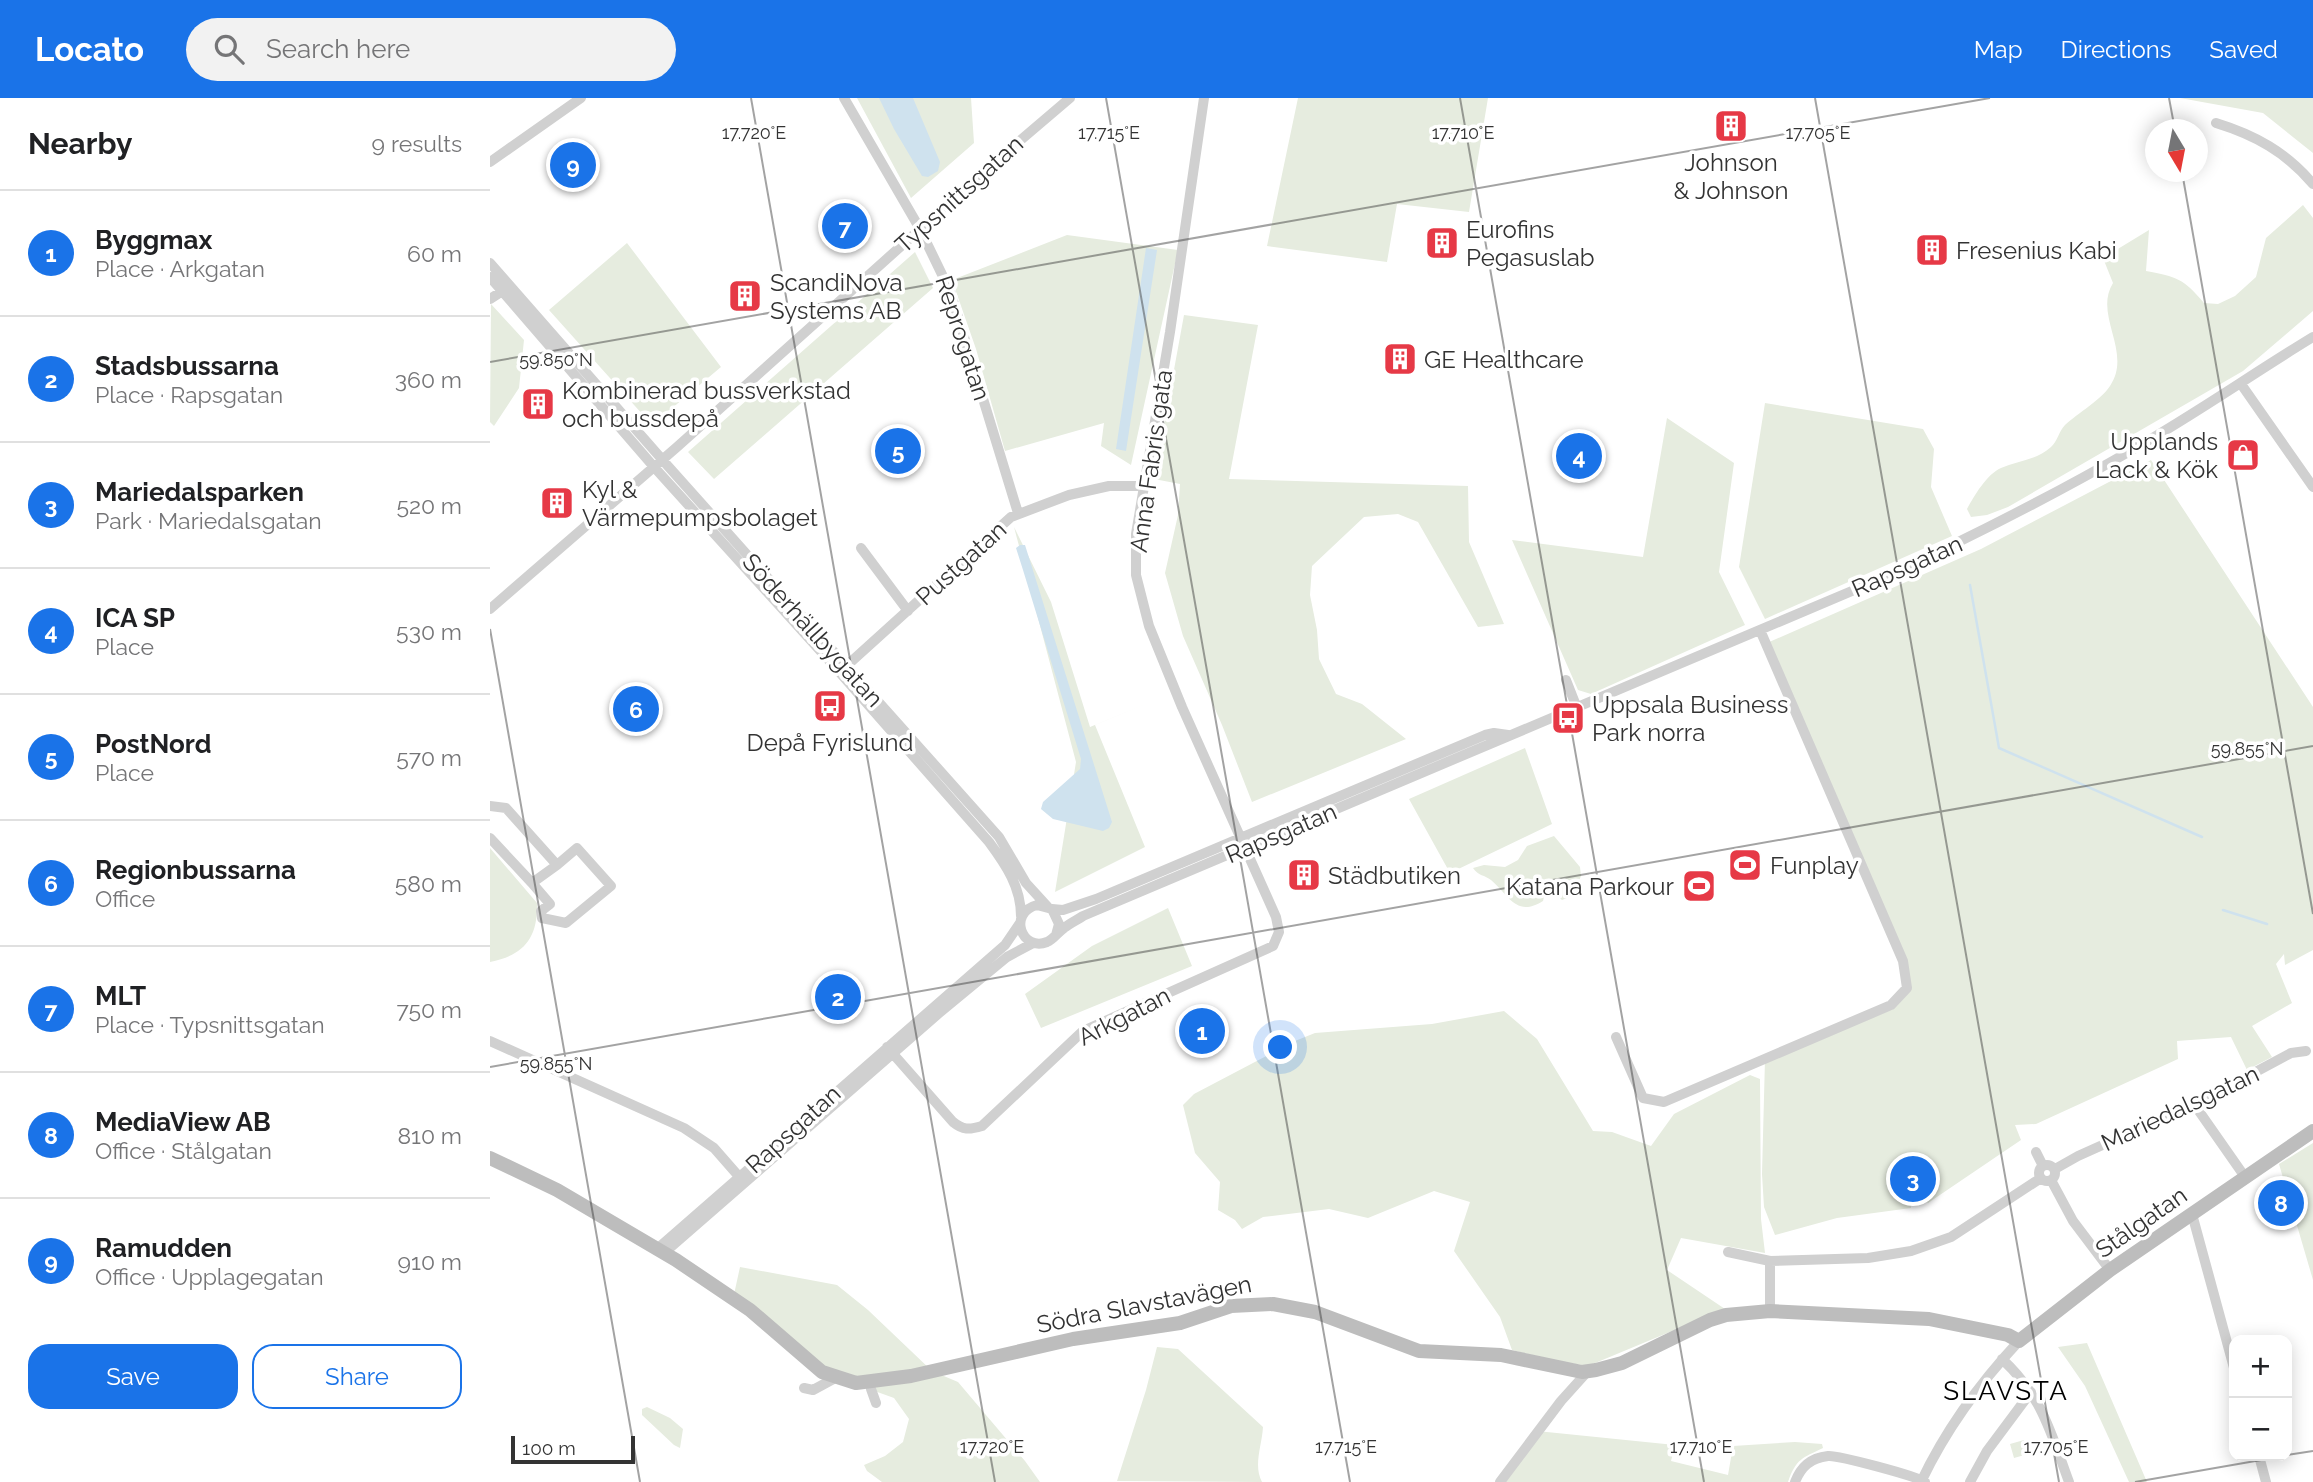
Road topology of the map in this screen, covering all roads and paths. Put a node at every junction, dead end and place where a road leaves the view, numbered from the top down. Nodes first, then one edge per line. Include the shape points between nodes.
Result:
1 (581, 98) edge
2 (844, 98) edge
3 (1070, 98) edge
4 (1204, 98) edge
5 (2216, 123) dead end
6 (490, 162) edge
7 (2313, 184) edge
8 (920, 229) junction
9 (490, 263) edge
10 (490, 277) edge
11 (506, 288) junction
12 (490, 299) edge
13 (2313, 330) edge
14 (2313, 337) edge
15 (2285, 354) junction
16 (2241, 384) junction
17 (658, 464) junction
18 (1144, 486) junction
19 (2313, 487) edge
20 (1018, 513) junction
21 (860, 548) dead end
22 (490, 609) edge
23 (908, 611) junction
24 (1760, 630) junction
25 (843, 669) junction
26 (1566, 680) dead end
27 (1577, 708) junction
28 (490, 806) edge
29 (490, 838) edge
30 (1243, 843) junction
31 (557, 865) junction
32 (532, 883) junction
33 (1049, 907) junction
34 (1021, 920) junction
35 (1056, 935) junction
36 (1033, 943) junction
37 (1616, 1037) dead end
38 (490, 1041) edge
39 (890, 1050) junction
40 (2306, 1051) dead end
41 (2194, 1104) junction
42 (2313, 1131) edge
43 (2036, 1152) dead end
44 (490, 1158) edge
45 (2043, 1166) junction
46 (2055, 1169) junction
47 (2245, 1177) junction
48 (2046, 1179) junction
49 (742, 1180) junction
50 (2192, 1214) junction
51 (661, 1251) junction
52 (1728, 1252) dead end
53 (1770, 1261) junction
54 (2110, 1270) junction
55 (1770, 1311) junction
56 (2019, 1341) junction
57 (2229, 1350) edge
58 (2002, 1359) junction
59 (1588, 1371) junction
60 (837, 1377) junction
61 (871, 1389) dead end
62 (811, 1392) dead end
63 (2031, 1392) junction
64 (876, 1403) dead end
65 (2260, 1461) edge
66 (1922, 1481) edge
67 (1500, 1482) edge
68 (1796, 1482) edge
69 (1970, 1482) edge
70 (2069, 1482) edge
71 (2266, 1482) edge

1 - 6 street
2 - 8 street, Reprogatan
3 - 8 street, Typsnittsgatan
4 - 18 street, Anna Fabris gata
5 - 7 street via 2268,144
8 - 17 street, Typsnittsgatan
8 - 20 street, Reprogatan via 950,291
9 - 11 street, Söderhällbygatan
10 - 11 street, Söderhällbygatan
11 - 12 street
11 - 17 street, Söderhällbygatan
13 - 15 street, Rapsgatan
14 - 15 street, Rapsgatan
15 - 16 street, Rapsgatan
16 - 19 street
16 - 24 street, Rapsgatan via 2124,455 1969,538
17 - 22 street, Typsnittsgatan
17 - 25 street, Söderhällbygatan
18 - 20 street, Pustgatan via 1109,486
18 - 30 street, Anna Fabris gata via 1136,534 1136,575 1143,605 1182,707
20 - 23 street, Pustgatan
21 - 23 street
23 - 25 street, Pustgatan
24 - 27 street, Rapsgatan
24 - 37 street via 1903,961 1907,988 1891,1005 1664,1102 1643,1098
25 - 33 street, Söderhällbygatan via 999,837 1026,883
25 - 34 street, Söderhällbygatan via 1000,857 1020,897
26 - 27 street
27 - 30 street, Rapsgatan
28 - 31 street via 506,808
29 - 32 street
30 - 33 street, Rapsgatan via 1079,906
30 - 35 street, Rapsgatan via 1083,916
30 - 39 street, Arkgatan via 1276,917 1279,932 1273,946 1083,1031 982,1126 962,1129 953,1122
31 - 32 street
31 - 32 street via 577,848 611,886 566,923 542,918 541,911 550,904
33 - 34 street via 1032,906
33 - 35 street via 1058,918
34 - 36 street via 1023,935
34 - 39 street, Rapsgatan via 1005,945
35 - 36 street via 1046,943
36 - 39 street, Rapsgatan via 1007,957
38 - 49 street via 684,1128 714,1148
39 - 49 street, Rapsgatan
40 - 41 street, Mariedalsgatan via 2291,1053
41 - 46 street, Mariedalsgatan
41 - 47 street
42 - 47 street, Stålgatan
43 - 45 street
44 - 51 street, Södra Slavstavägen
45 - 46 street
45 - 48 street via 2039,1172
46 - 48 street via 2056,1175
47 - 50 street, Stålgatan
48 - 53 street via 1951,1237 1928,1246 1868,1258
48 - 54 street
49 - 51 street, Rapsgatan
50 - 54 street, Stålgatan
50 - 57 street
51 - 60 street, Södra Slavstavägen via 750,1310 822,1373
52 - 53 street
53 - 55 street
54 - 56 street, Stålgatan
55 - 56 street, Södra Slavstavägen via 1929,1320
55 - 59 street, Södra Slavstavägen via 1710,1320 1622,1363
56 - 58 street, Stålgatan
58 - 63 street
58 - 66 street, Stålgatan via 1950,1427
59 - 60 street, Södra Slavstavägen via 1501,1355 1419,1351 1315,1312 1272,1304 1231,1306 1180,1323 1073,1339 910,1376 856,1383
59 - 67 street
60 - 62 street
61 - 64 street
63 - 69 street
63 - 70 street via 2051,1429
65 - 71 street
66 - 68 street via 1829,1456 1800,1468

